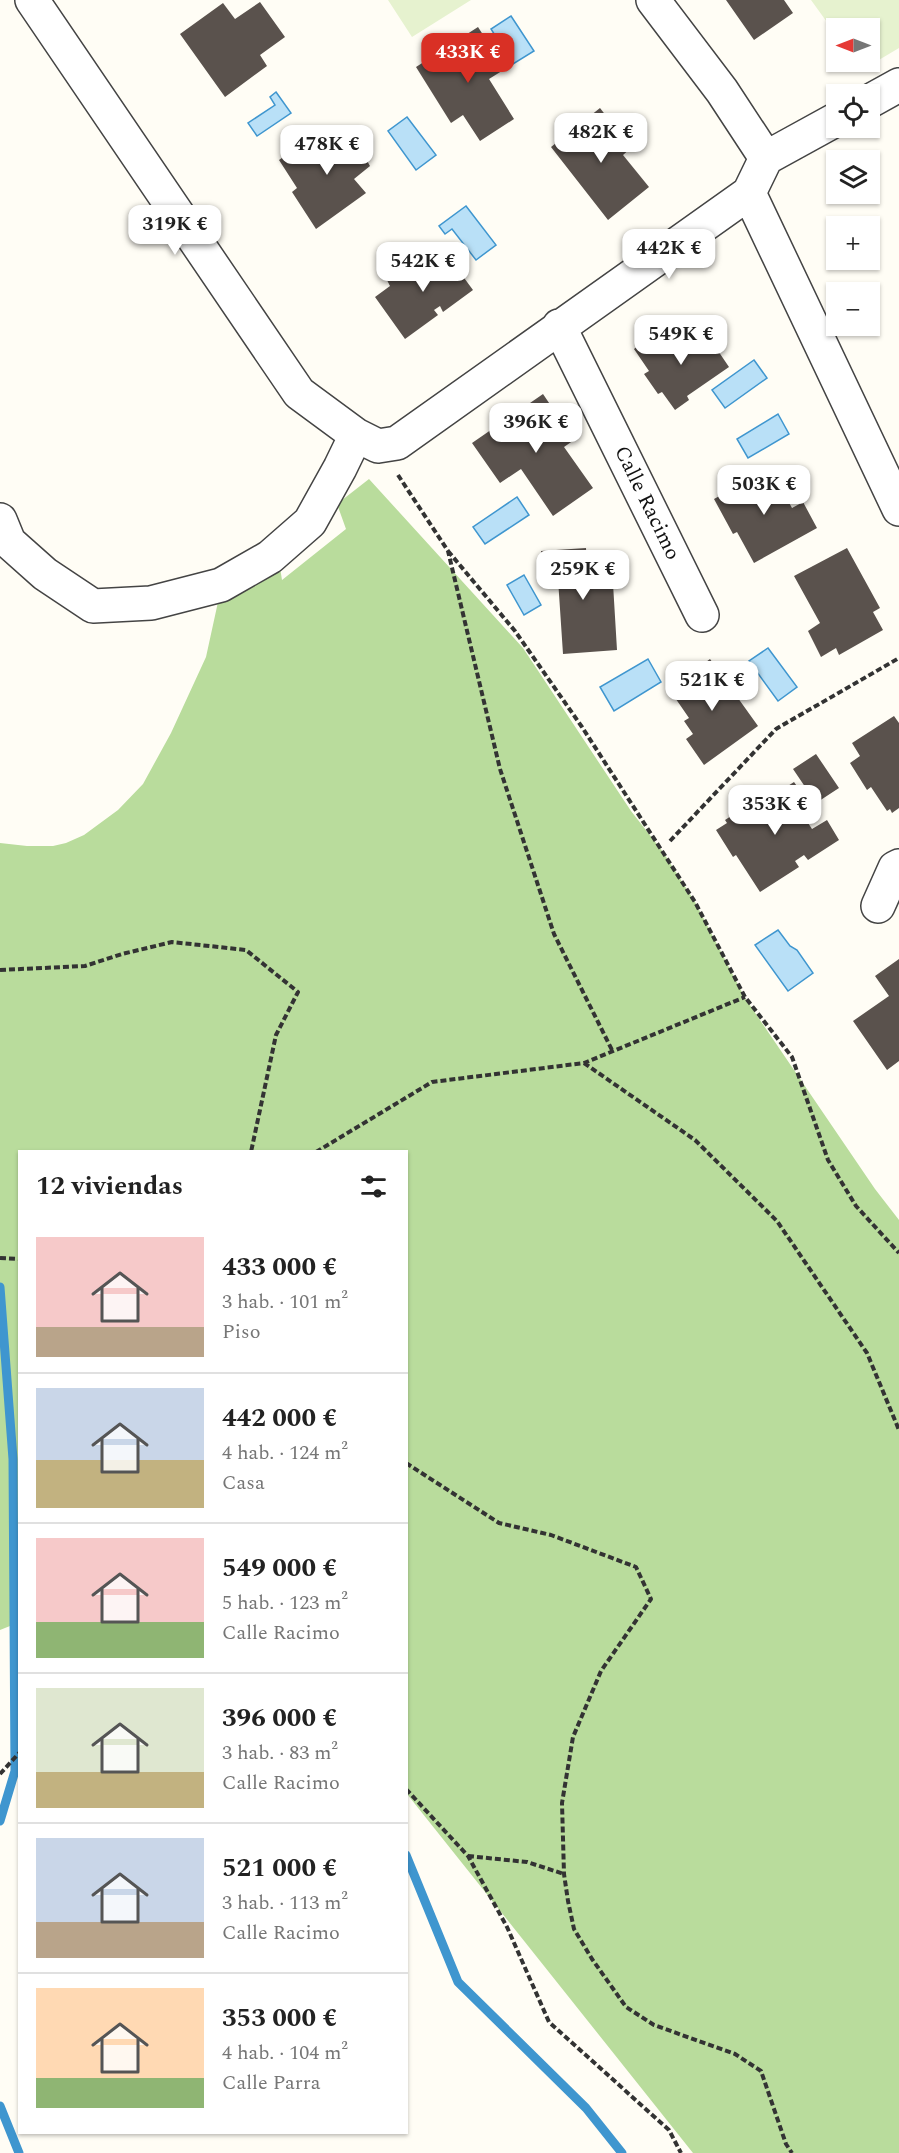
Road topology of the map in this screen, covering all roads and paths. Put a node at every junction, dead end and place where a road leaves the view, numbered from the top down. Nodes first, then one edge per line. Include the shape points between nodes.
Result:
1 (32, 0) edge
2 (653, 0) edge
3 (899, 85) edge
4 (880, 95) edge
5 (826, 125) edge
6 (766, 158) junction
7 (749, 193) junction
8 (559, 326) junction
9 (367, 441) junction
10 (400, 479) dead end
11 (899, 509) edge
12 (0, 520) edge
13 (448, 551) junction
14 (702, 615) dead end
15 (899, 658) edge
16 (670, 841) dead end
17 (899, 866) edge
18 (878, 906) dead end
19 (0, 970) edge
20 (745, 998) junction
21 (613, 1052) junction
22 (584, 1063) junction
23 (251, 1150) edge
24 (319, 1150) edge
25 (899, 1253) edge
26 (0, 1258) edge
27 (18, 1259) edge
28 (899, 1430) edge
29 (408, 1464) edge
30 (18, 1754) edge
31 (0, 1773) edge
32 (408, 1791) edge
33 (468, 1856) junction
34 (564, 1874) junction
35 (681, 2153) edge
36 (792, 2153) edge

1 - 9 street via 299,393
2 - 6 street via 723,92
3 - 4 street
5 - 6 street
6 - 7 street
7 - 8 street
7 - 11 street
8 - 9 street via 397,442
8 - 14 street, Calle Racimo
9 - 12 street via 340,468 310,522 270,557 221,585 152,603 93,606 45,574 9,542
10 - 13 path
13 - 20 path via 515,631 582,727 695,902
13 - 21 path via 500,769 554,934
15 - 16 path via 776,729
17 - 18 street
19 - 23 path via 85,966 172,942 246,950 298,992 276,1035
20 - 21 path
20 - 25 path via 792,1057 828,1160 856,1206
21 - 22 path
22 - 24 path via 432,1082
22 - 28 path via 695,1140 777,1221 867,1353
26 - 27 path
29 - 34 path via 499,1523 551,1535 636,1567 651,1599 601,1671 573,1737 562,1803
30 - 31 path
32 - 33 path
33 - 34 path via 527,1862
33 - 35 path via 507,1927 549,2022 669,2130
34 - 36 path via 574,1929 626,2007 654,2025 735,2054 760,2071

